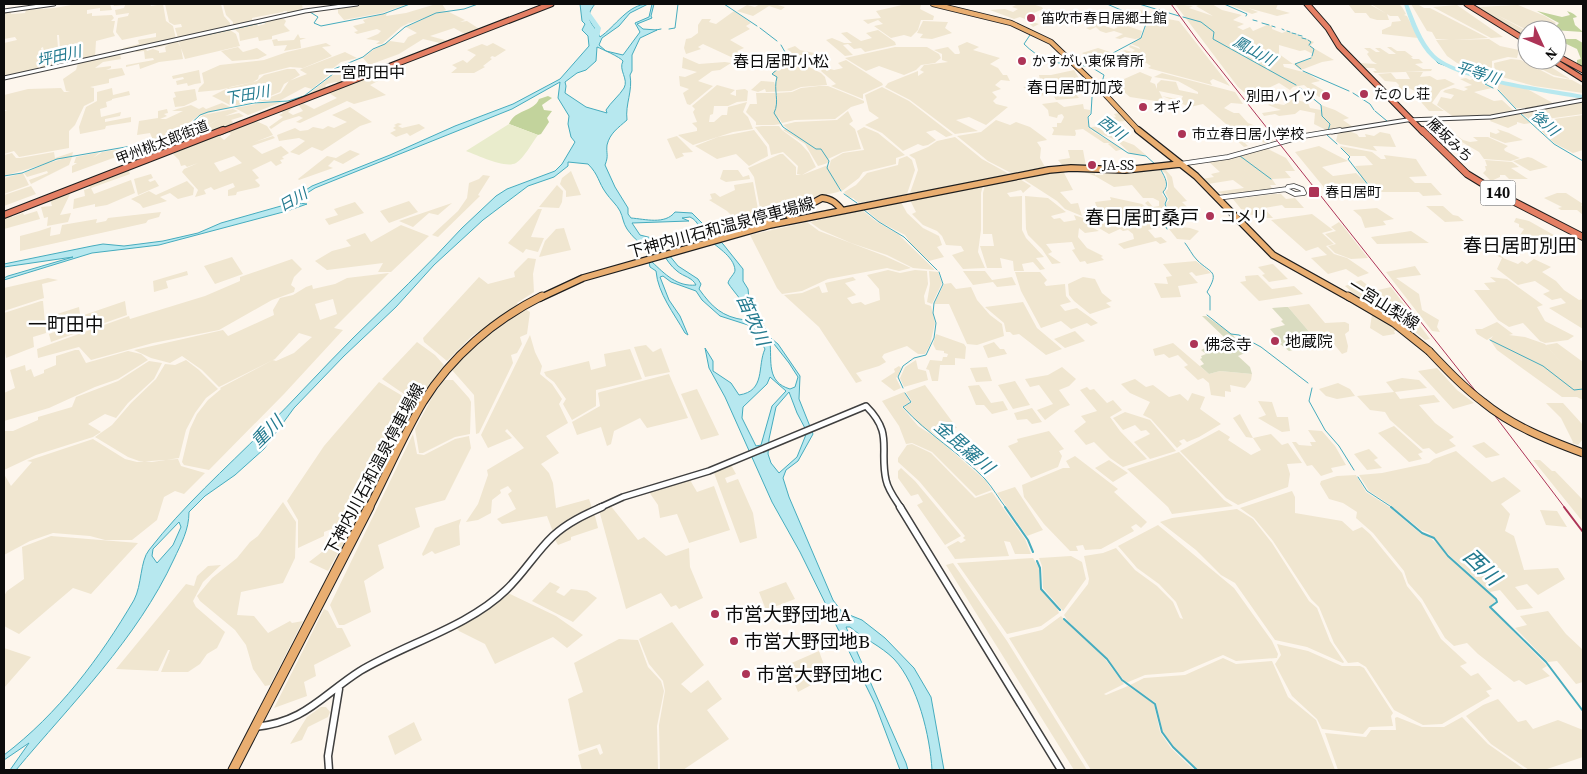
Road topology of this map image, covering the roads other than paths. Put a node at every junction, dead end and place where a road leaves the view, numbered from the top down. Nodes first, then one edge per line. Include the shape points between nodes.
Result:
1 (54, 4) edge
2 (357, 4) edge
3 (551, 4) edge
4 (933, 4) edge
5 (1307, 4) edge
6 (1467, 4) edge
7 (4, 11) edge
8 (1505, 28) junction
9 (1517, 36) edge
10 (1517, 36) edge
11 (1567, 62) edge
12 (1567, 69) edge
13 (1583, 71) edge
14 (4, 78) edge
15 (1583, 79) edge
16 (1583, 100) edge
17 (1413, 120) junction
18 (1180, 164) junction
19 (1289, 191) dead end
20 (1217, 198) junction
21 (842, 210) junction
22 (4, 215) edge
23 (735, 226) dead end
24 (1583, 237) edge
25 (1583, 453) edge
26 (340, 689) junction
27 (256, 727) junction
28 (233, 770) edge
29 (329, 770) edge
30 (1061, 770) edge

1 - 7 street
2 - 14 street via 305,11
3 - 22 highway, 甲州桃太郎街道
4 - 18 main road via 1020,26 1051,42 1134,127
5 - 17 highway, 雁坂みち / 140 via 1340,46
6 - 8 highway
8 - 9 highway
8 - 10 highway
11 - 13 highway
12 - 15 highway
16 - 17 street via 1491,117
17 - 18 street via 1304,136 1228,157
17 - 24 highway, 雁坂みち / 140 via 1467,174
18 - 20 main road, 一宮山梨線
18 - 21 main road, 下神内川石和温泉停車場線 via 1125,170 1050,170
19 - 20 street
20 - 25 main road, 一宮山梨線, bridge via 1273,255 1394,323 1491,409 1535,434
21 - 23 main road via 832,200 821,198 796,215
21 - 27 main road, 下神内川石和温泉停車場線 via 770,225 583,278 525,305 484,332 448,367 423,403
26 - 27 street via 290,720
26 - 29 street via 330,742
26 - 30 street via 361,671 490,603 506,590 553,536 575,519 623,497 694,477 866,406 881,424 888,487
27 - 28 main road, 下神内川石和温泉停車場線

